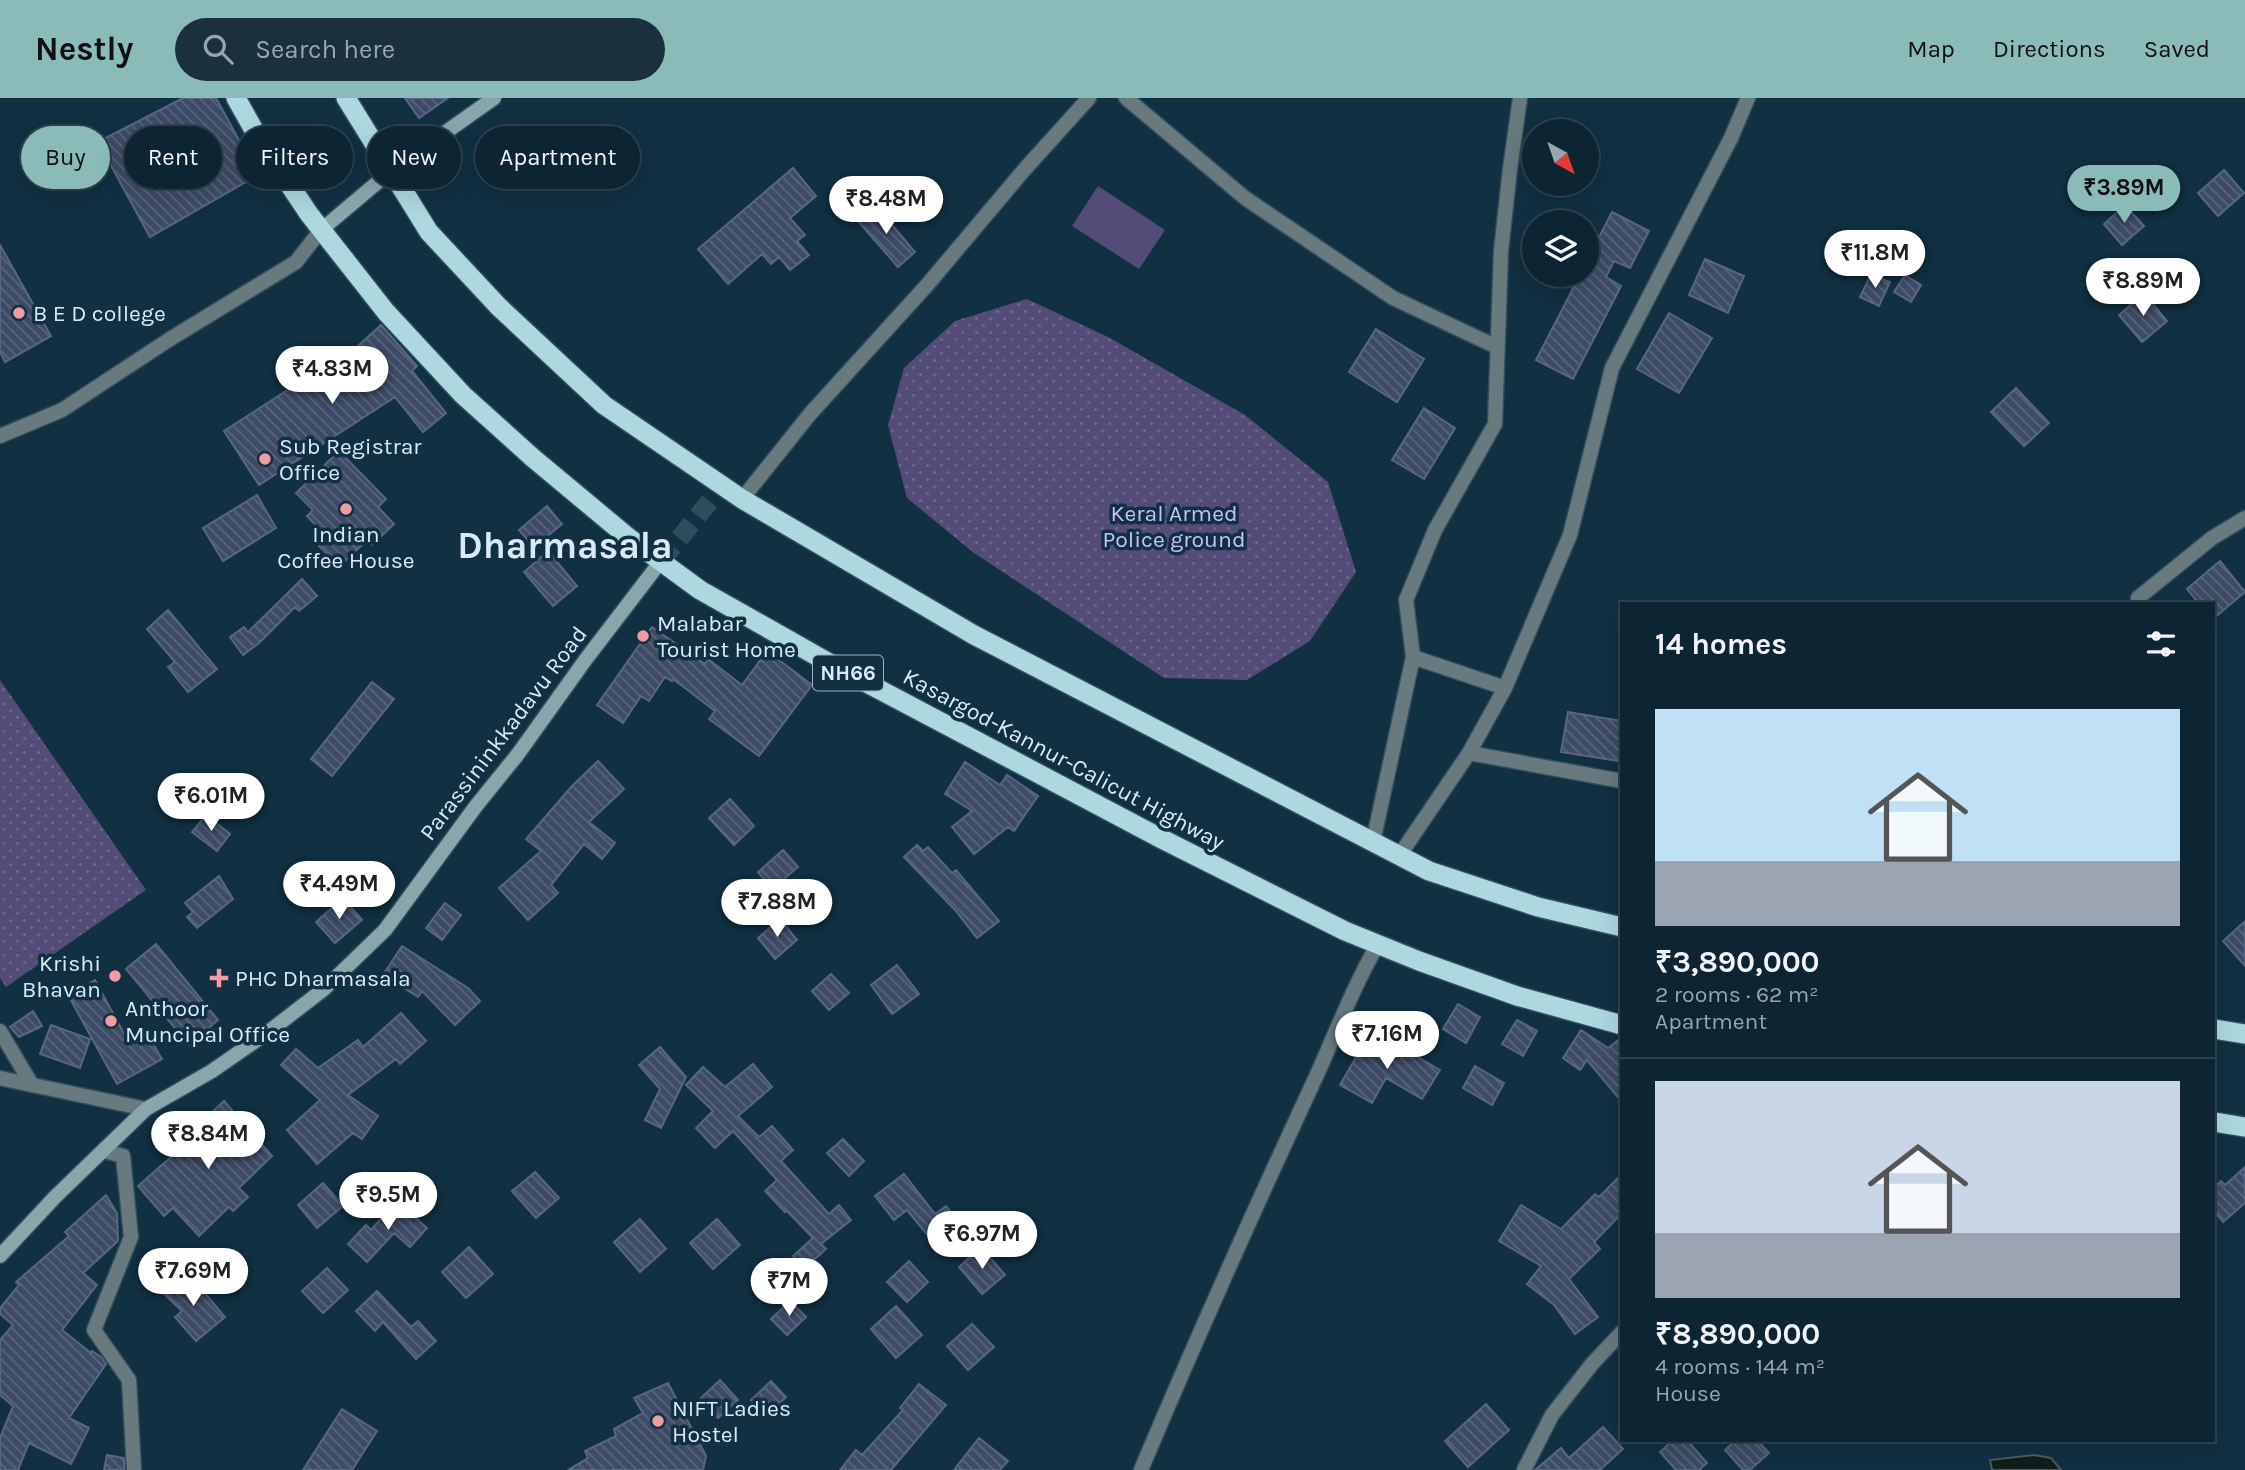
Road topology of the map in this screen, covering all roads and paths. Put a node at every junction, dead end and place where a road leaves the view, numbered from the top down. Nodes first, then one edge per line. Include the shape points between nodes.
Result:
1 (236, 98) edge
2 (346, 98) edge
3 (494, 98) edge
4 (1089, 98) edge
5 (1126, 98) edge
6 (1520, 98) edge
7 (1748, 98) edge
8 (455, 126) edge
9 (367, 133) edge
10 (370, 189) edge
11 (402, 189) edge
12 (321, 230) junction
13 (1497, 347) junction
14 (0, 436) edge
15 (742, 499) junction
16 (2245, 518) edge
17 (661, 561) junction
18 (2138, 598) dead end
19 (1413, 657) junction
20 (1505, 688) junction
21 (1469, 753) junction
22 (1620, 781) edge
23 (1373, 842) junction
24 (1399, 856) junction
25 (1620, 928) edge
26 (1378, 944) junction
27 (1620, 1024) edge
28 (2215, 1029) edge
29 (0, 1031) edge
30 (2245, 1034) edge
31 (0, 1078) edge
32 (32, 1085) junction
33 (146, 1110) junction
34 (2215, 1122) edge
35 (2245, 1127) edge
36 (105, 1151) junction
37 (0, 1256) edge
38 (1620, 1334) edge
39 (134, 1470) edge
40 (1141, 1470) edge
41 (1524, 1470) edge

1 - 12 highway, Kasargod-Kannur-Calicut Highway / NH66 via 258,139
2 - 9 highway
3 - 8 main road
4 - 15 street via 810,414
5 - 13 street via 1245,198 1393,298
6 - 13 street via 1501,251
7 - 20 street via 1612,368 1570,535
10 - 12 main road
11 - 15 highway via 429,232 499,307 604,405
12 - 14 street via 296,262 62,410
12 - 17 highway, Kasargod-Kannur-Calicut Highway / NH66 via 386,312 463,395
13 - 19 street via 1495,424 1435,530 1406,600
15 - 23 highway via 974,635
16 - 18 street
17 - 26 highway, Kasargod-Kannur-Calicut Highway / NH66 via 700,590 831,664 1162,839
17 - 33 main road, Parassininkkadavu Road via 385,930 324,989 267,1033
19 - 20 street
19 - 23 street
20 - 21 street
21 - 22 street
21 - 24 street
23 - 24 highway
24 - 25 highway via 1429,871 1538,907
26 - 27 highway, Kasargod-Kannur-Calicut Highway / NH66 via 1517,996
26 - 40 street via 1359,976
28 - 30 highway
29 - 32 street
31 - 32 street
32 - 33 street
33 - 36 main road, Parassininkkadavu Road
34 - 35 highway
36 - 37 main road, Parassininkkadavu Road
36 - 39 street via 123,1156 131,1237 94,1330 129,1380
38 - 41 street via 1552,1415

